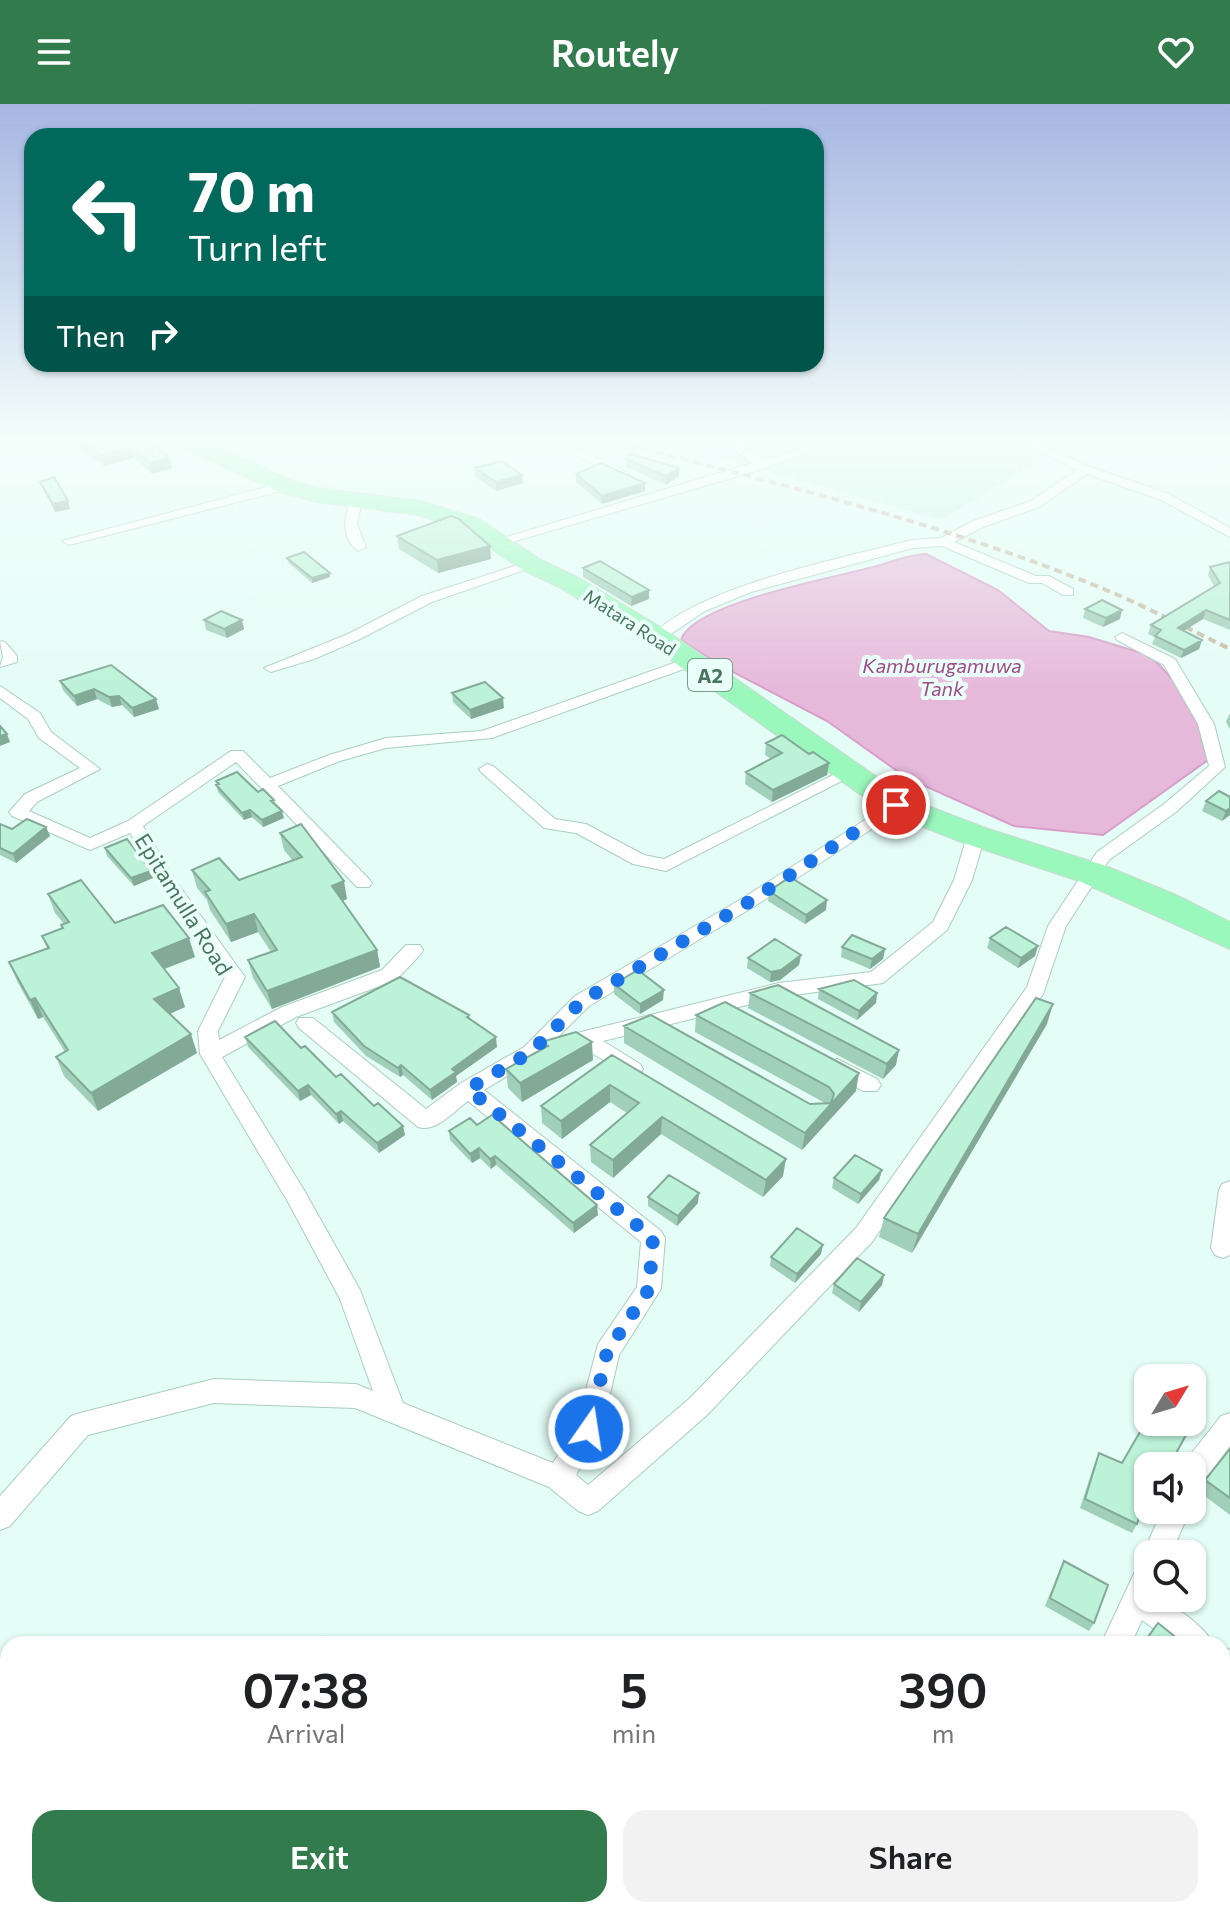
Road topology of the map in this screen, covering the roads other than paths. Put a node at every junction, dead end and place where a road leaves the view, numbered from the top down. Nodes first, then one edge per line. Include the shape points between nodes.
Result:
1 (137, 524) edge
2 (350, 524) edge
3 (469, 524) edge
4 (560, 524) edge
5 (979, 524) edge
6 (69, 541) dead end
7 (497, 542) junction
8 (944, 542) junction
9 (359, 547) dead end
10 (532, 565) junction
11 (1068, 592) dead end
12 (657, 637) junction
13 (1122, 637) dead end
14 (0, 645) edge
15 (690, 662) junction
16 (0, 663) edge
17 (271, 668) dead end
18 (0, 691) edge
19 (1230, 755) edge
20 (1217, 767) junction
21 (487, 769) dead end
22 (851, 772) junction
23 (267, 785) junction
24 (896, 805) junction
25 (134, 825) junction
26 (976, 836) junction
27 (1091, 873) junction
28 (363, 883) dead end
29 (1230, 937) edge
30 (413, 950) dead end
31 (779, 990) junction
32 (720, 1005) junction
33 (806, 1005) edge
34 (748, 1020) edge
35 (654, 1022) junction
36 (306, 1023) dead end
37 (681, 1037) edge
38 (585, 1040) junction
39 (531, 1052) junction
40 (210, 1054) junction
41 (816, 1056) edge
42 (649, 1080) edge
43 (870, 1085) dead end
44 (468, 1089) junction
45 (1230, 1190) edge
46 (1223, 1248) dead end
47 (393, 1411) junction
48 (1230, 1425) edge
49 (1206, 1456) edge
50 (559, 1478) junction
51 (0, 1517) edge
52 (1134, 1606) edge
53 (1167, 1612) edge
54 (1120, 1636) edge
55 (1190, 1636) edge

1 - 6 street
2 - 9 street
3 - 7 highway, Matara Road / A2
4 - 7 street
5 - 8 street
7 - 10 highway, Matara Road / A2
8 - 11 street
8 - 12 street via 898,547 746,589 700,608
10 - 12 highway, Matara Road / A2
10 - 17 street via 427,599 353,637
12 - 15 highway, Matara Road / A2
13 - 20 street via 1170,662 1206,724
14 - 16 street via 12,659
15 - 22 highway, Matara Road / A2
15 - 23 street via 486,735 464,740 425,737 352,750
18 - 25 street, Epitamulla Road via 34,716 45,735 92,769 31,798 18,812 90,845
19 - 20 street
20 - 27 street via 1103,856
21 - 22 street via 550,824 580,828 639,860 666,865
22 - 24 highway, Matara Road / A2
23 - 25 street via 237,754
23 - 28 street
24 - 26 highway, Matara Road / A2
24 - 39 street via 749,902 582,1001
25 - 40 street, Epitamulla Road via 167,882 235,977 208,1031
26 - 27 highway, Matara Road / A2
26 - 31 street via 963,880 940,926 876,978
27 - 29 highway, Matara Road / A2
27 - 50 street via 1057,926 1036,989 864,1235 698,1407 588,1502
30 - 40 street via 389,975 289,1012
31 - 32 street
31 - 33 street
32 - 34 street
32 - 35 street
35 - 37 street
35 - 38 street
36 - 44 street via 426,1121
38 - 39 street
38 - 42 street
39 - 44 street
40 - 47 street via 351,1297
41 - 43 street
44 - 50 street via 653,1238 649,1289 607,1352 589,1429
45 - 46 street
47 - 50 street
47 - 51 street via 356,1396 214,1391 80,1425
48 - 49 street
52 - 54 street
53 - 55 street

